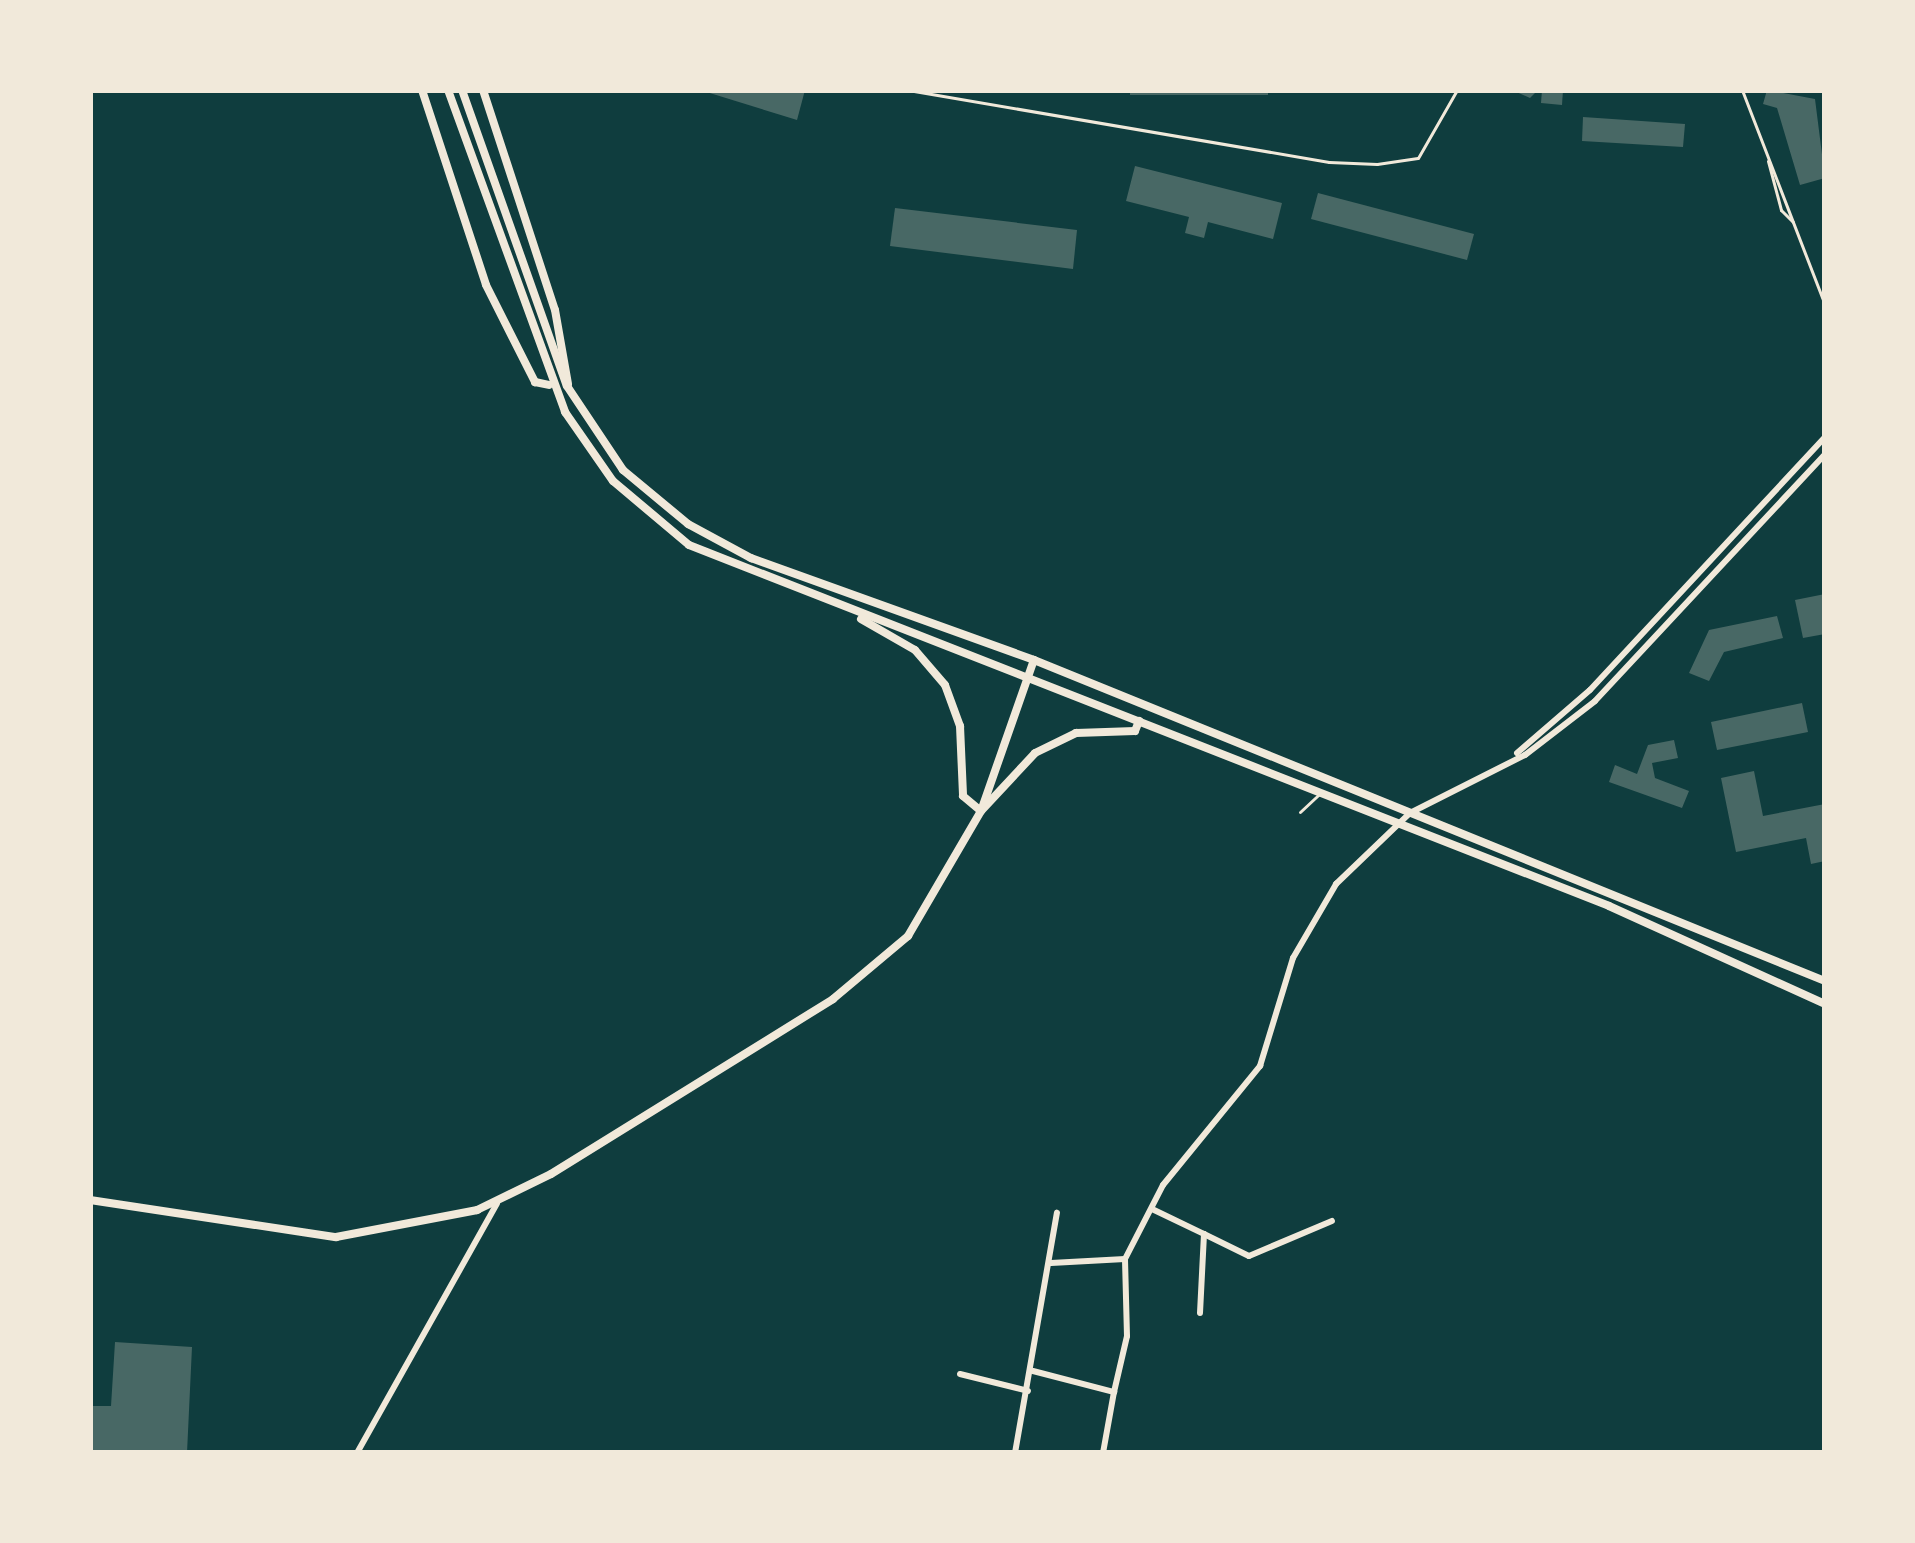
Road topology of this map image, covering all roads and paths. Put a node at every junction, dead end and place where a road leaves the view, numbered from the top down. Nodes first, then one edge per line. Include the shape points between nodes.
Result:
1 (422, 90) edge
2 (448, 90) edge
3 (462, 90) edge
4 (483, 90) edge
5 (908, 90) edge
6 (1457, 90) edge
7 (1742, 90) edge
8 (1768, 159) junction
9 (1793, 222) junction
10 (1825, 305) edge
11 (552, 386) junction
12 (567, 386) junction
13 (1825, 437) edge
14 (1825, 454) edge
15 (850, 611) junction
16 (1034, 660) junction
17 (1028, 677) junction
18 (1138, 721) junction
19 (1516, 753) junction
20 (1320, 794) junction
21 (981, 811) junction
22 (1300, 812) dead end
23 (1410, 813) junction
24 (1396, 824) junction
25 (1825, 981) edge
26 (1825, 1004) edge
27 (90, 1200) edge
28 (497, 1204) junction
29 (1152, 1209) junction
30 (1057, 1213) dead end
31 (1332, 1221) dead end
32 (1204, 1234) junction
33 (1125, 1259) junction
34 (1050, 1263) junction
35 (1200, 1313) dead end
36 (1033, 1372) junction
37 (960, 1375) dead end
38 (1028, 1391) junction
39 (1114, 1392) junction
40 (357, 1453) edge
41 (1015, 1453) edge
42 (1103, 1453) edge

1 - 11 street via 486,285 536,382
2 - 11 street
3 - 12 street
4 - 12 street via 555,310
5 - 6 lane via 1378,164 1418,158
7 - 8 lane
8 - 9 lane
8 - 9 lane via 1781,210
9 - 10 lane
11 - 15 street via 586,447 653,519 714,558
12 - 16 street via 623,470 716,542
13 - 19 street via 1590,690
14 - 19 street via 1595,701 1525,755
15 - 17 street
15 - 21 street via 915,650 945,685 960,726 963,796
16 - 17 street
16 - 23 street
17 - 18 street
17 - 21 street
18 - 20 street
18 - 21 street via 1135,731 1076,733 1035,753
19 - 23 street
20 - 22 lane
20 - 24 street
21 - 28 street via 926,911 867,974
23 - 24 street
23 - 25 street
24 - 26 street via 1609,906
24 - 29 street via 1324,902 1293,958 1260,1066 1208,1122
27 - 28 street via 336,1237
28 - 40 street
29 - 32 street
29 - 33 street
30 - 34 street
31 - 32 street via 1249,1256
32 - 35 street
33 - 34 street
33 - 39 street via 1126,1336
34 - 36 street
36 - 38 street
36 - 39 street
37 - 38 street
38 - 41 street
39 - 42 street

